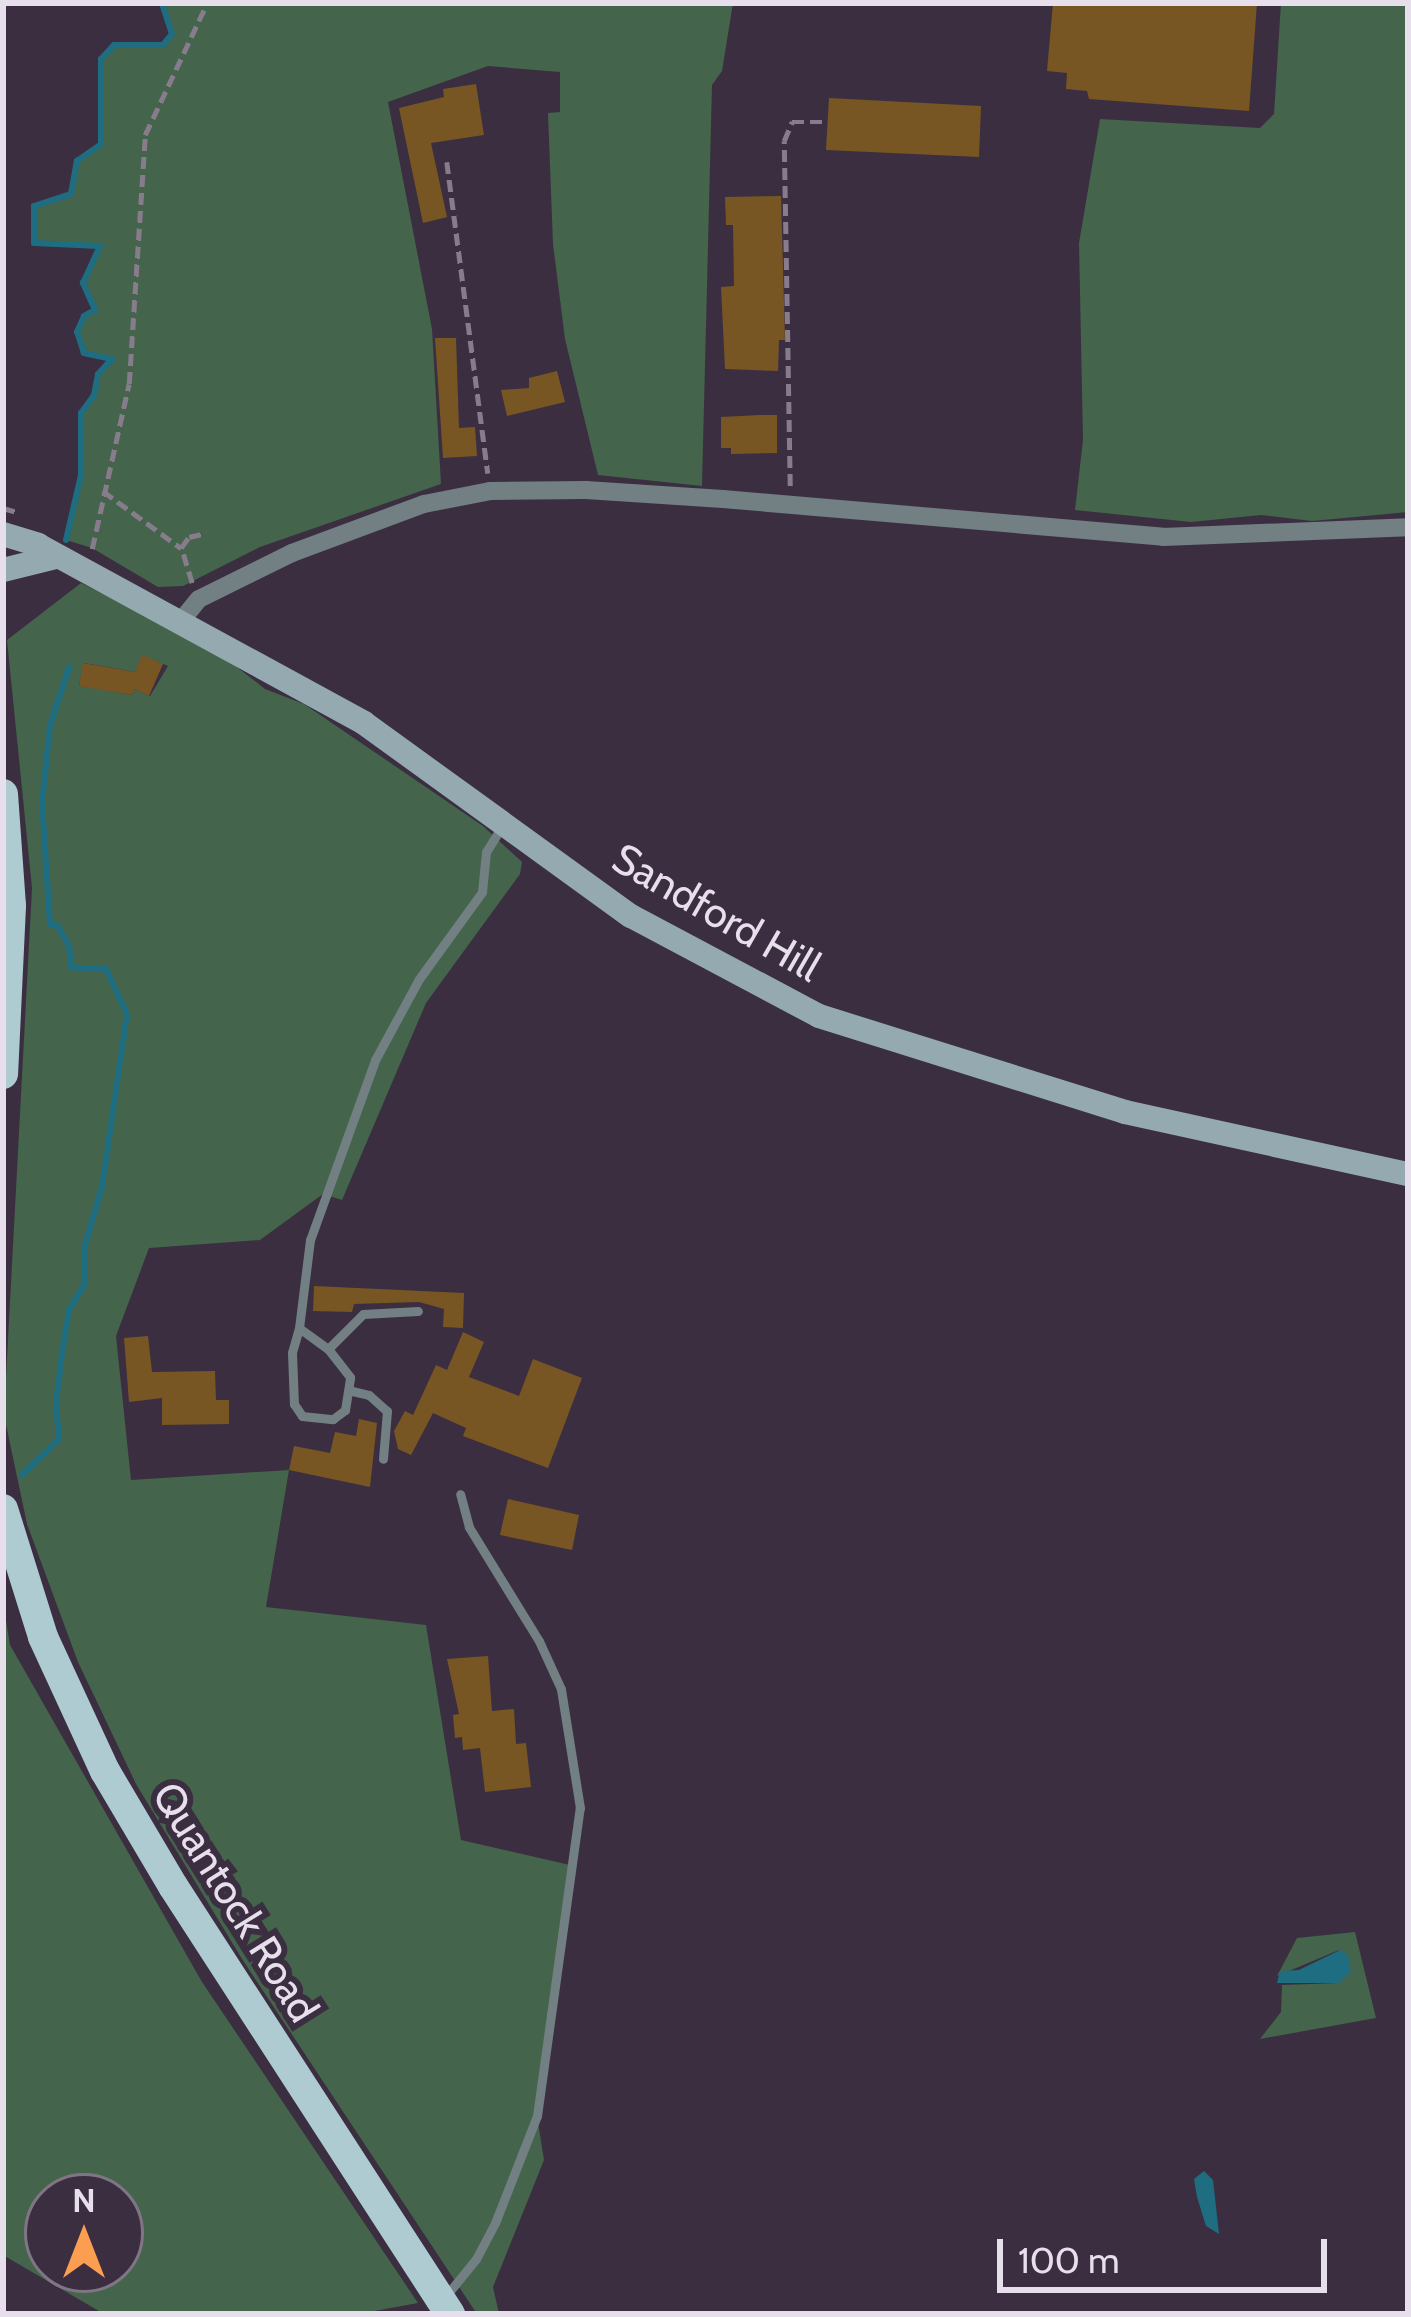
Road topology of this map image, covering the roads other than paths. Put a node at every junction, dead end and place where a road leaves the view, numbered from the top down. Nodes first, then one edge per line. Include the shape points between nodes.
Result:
1 (1408, 527) edge
2 (3, 534) edge
3 (56, 557) junction
4 (3, 570) edge
5 (181, 621) junction
6 (3, 794) edge
7 (502, 826) junction
8 (3, 1074) edge
9 (1408, 1174) edge
10 (418, 1311) dead end
11 (299, 1328) junction
12 (328, 1349) junction
13 (352, 1391) junction
14 (383, 1459) dead end
15 (460, 1493) dead end
16 (3, 1509) edge
17 (446, 2308) edge

1 - 5 street via 1162,537 586,490 490,491 376,520 199,599
2 - 3 main road, Sandford Hill
3 - 4 main road
3 - 5 main road, Sandford Hill
5 - 7 main road, Sandford Hill via 364,724
6 - 8 main road via 10,906
7 - 9 main road, Sandford Hill via 631,916 819,1016 1125,1112
7 - 11 lane via 486,852 482,892 419,979 375,1060 310,1240
10 - 12 lane via 363,1314
11 - 12 lane
11 - 13 lane via 292,1379 302,1416 333,1419
12 - 13 lane
13 - 14 lane via 387,1411
15 - 17 lane via 469,1527 561,1689 580,1808 537,2116 476,2259
16 - 17 main road, Quantock Road via 43,1637 105,1771

